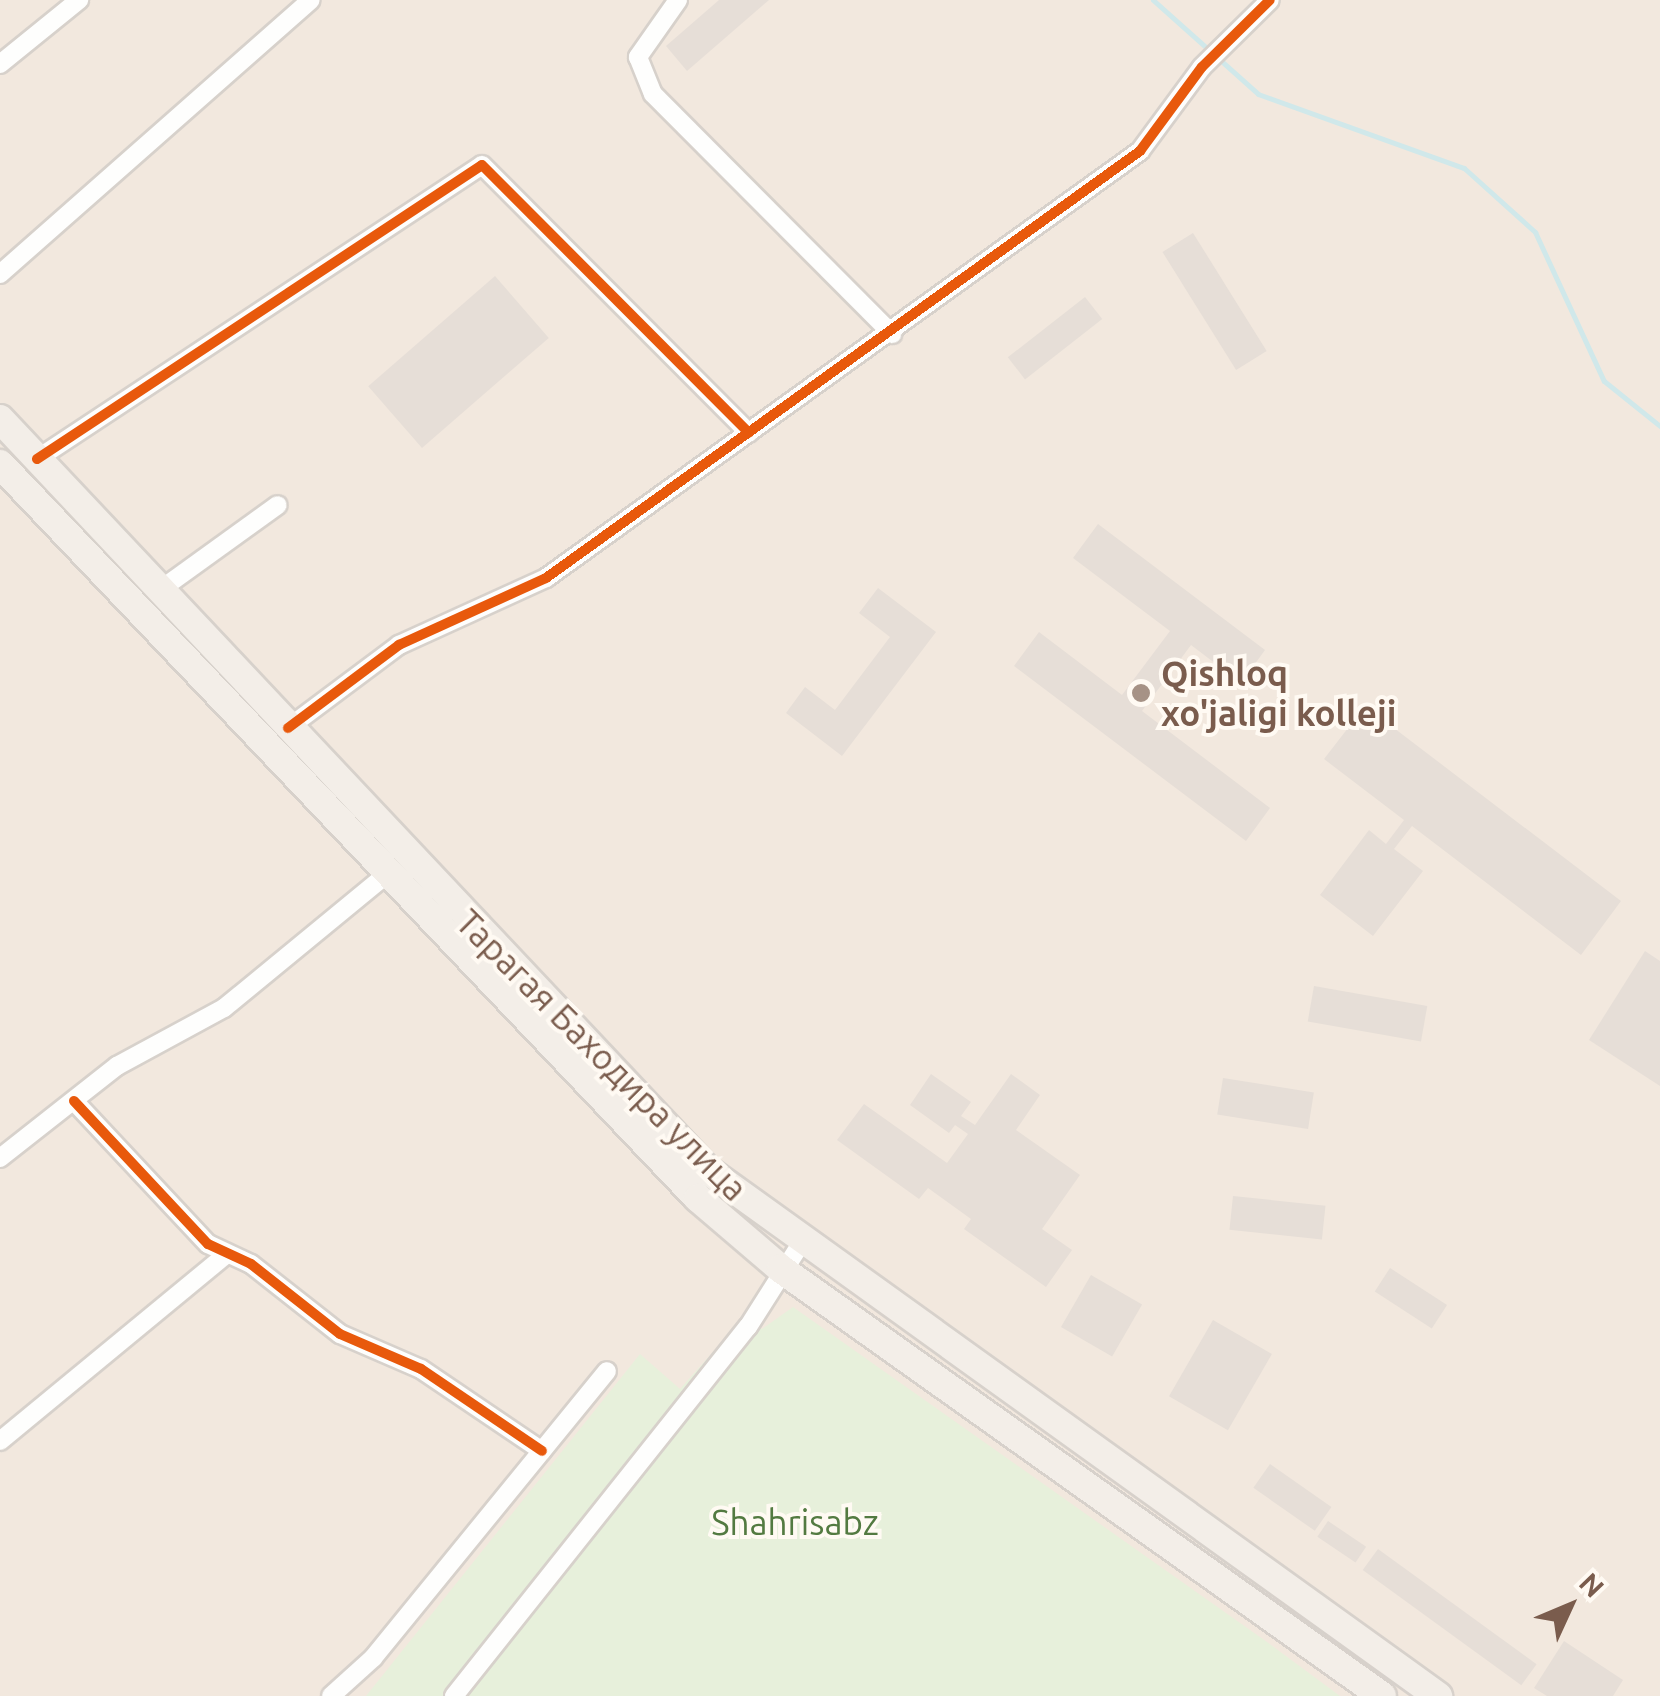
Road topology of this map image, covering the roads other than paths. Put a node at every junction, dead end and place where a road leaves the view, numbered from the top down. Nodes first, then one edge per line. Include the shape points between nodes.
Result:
1 (79, 0) edge
2 (311, 0) edge
3 (678, 0) edge
4 (1270, 0) edge
5 (0, 64) edge
6 (0, 274) edge
7 (892, 334) junction
8 (0, 419) edge
9 (749, 433) junction
10 (37, 459) junction
11 (0, 464) edge
12 (278, 506) dead end
13 (160, 590) junction
14 (288, 728) junction
15 (387, 874) junction
16 (74, 1101) junction
17 (0, 1158) edge
18 (800, 1245) junction
19 (226, 1255) junction
20 (781, 1269) junction
21 (607, 1372) dead end
22 (0, 1442) edge
23 (542, 1451) junction
24 (331, 1696) edge
25 (454, 1696) edge
26 (1382, 1696) edge
27 (1438, 1696) edge

1 - 5 street
2 - 6 street
3 - 7 street via 638,57 653,94
4 - 7 street via 1202,66 1140,151
7 - 9 street
8 - 10 main road, Тарагая Баходира улица
9 - 10 street via 482,165
9 - 14 street via 546,578 399,645
10 - 13 main road, Тарагая Баходира улица
11 - 15 main road, Тарагая Баходира улица
12 - 13 street
13 - 14 main road, Тарагая Баходира улица
14 - 18 main road, Тарагая Баходира улица via 643,1107
15 - 16 street via 224,1008
15 - 20 main road, Тарагая Баходира улица via 620,1122
16 - 17 street
16 - 19 street
18 - 20 street
18 - 27 main road, Тарагая Баходира улица
19 - 22 street
19 - 23 street via 340,1334 421,1369
20 - 25 street via 748,1326
20 - 26 main road, Тарагая Баходира улица
21 - 23 street
23 - 24 street via 373,1658

